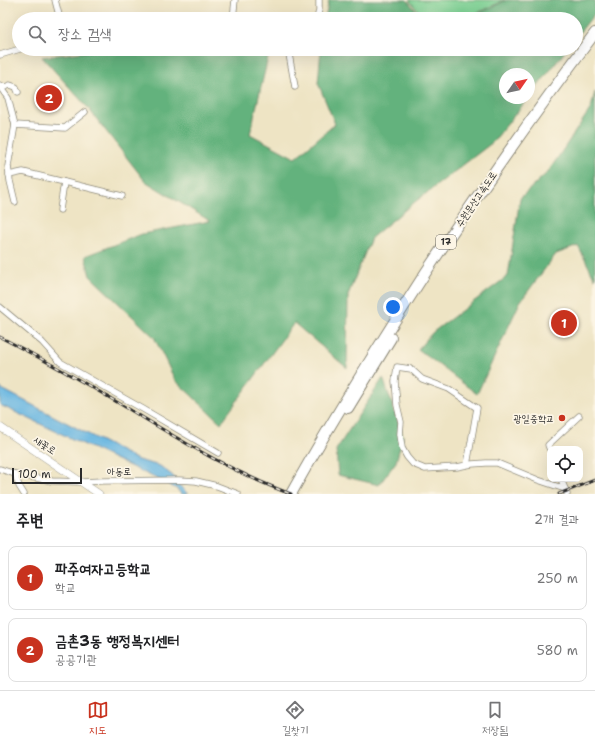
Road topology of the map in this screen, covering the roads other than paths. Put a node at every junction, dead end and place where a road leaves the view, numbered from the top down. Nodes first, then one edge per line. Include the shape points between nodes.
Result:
1 (55, 0) edge
2 (235, 0) edge
3 (319, 0) edge
4 (58, 12) edge
5 (234, 12) edge
6 (318, 12) edge
7 (595, 33) edge
8 (595, 42) edge
9 (583, 49) edge
10 (12, 51) edge
11 (0, 54) edge
12 (289, 56) edge
13 (578, 56) edge
14 (0, 86) edge
15 (295, 87) dead end
16 (18, 92) dead end
17 (85, 112) dead end
18 (15, 125) junction
19 (9, 175) junction
20 (64, 182) junction
21 (122, 196) dead end
22 (15, 202) dead end
23 (60, 210) dead end
24 (0, 307) edge
25 (579, 416) dead end
26 (0, 427) edge
27 (548, 446) edge
28 (218, 453) dead end
29 (312, 462) junction
30 (467, 465) junction
31 (0, 469) edge
32 (15, 474) junction
33 (82, 482) junction
34 (566, 491) edge
35 (24, 494) edge
36 (100, 494) edge
37 (238, 494) edge
38 (291, 494) edge
39 (298, 494) edge

1 - 4 street
2 - 5 street
3 - 6 street
7 - 9 highway, 수원문산고속도로 / 17
8 - 29 highway, 수원문산고속도로 / 17 via 476,206
10 - 11 street
12 - 15 street
13 - 29 highway, 수원문산고속도로 / 17 via 496,168 439,253 365,367
14 - 16 street via 10,85 16,87
14 - 18 street via 8,98
17 - 18 street via 65,128
18 - 19 street via 8,166
19 - 20 street via 23,172
19 - 22 street
20 - 21 street
20 - 23 street
24 - 28 street via 42,342 60,362
25 - 27 street
26 - 33 street, 새꽃로
29 - 38 highway, 수원문산고속도로 / 17
29 - 39 highway, 수원문산고속도로 / 17
30 - 30 street via 477,408 449,389 422,379 411,369 397,367 395,381 401,422 400,434 402,448 407,457 413,464 425,469
30 - 34 street via 496,463
31 - 32 street, 아동로
32 - 33 street, 아동로 via 52,481
32 - 35 street
33 - 36 street, 새꽃로
33 - 37 street, 아동로 via 196,481

